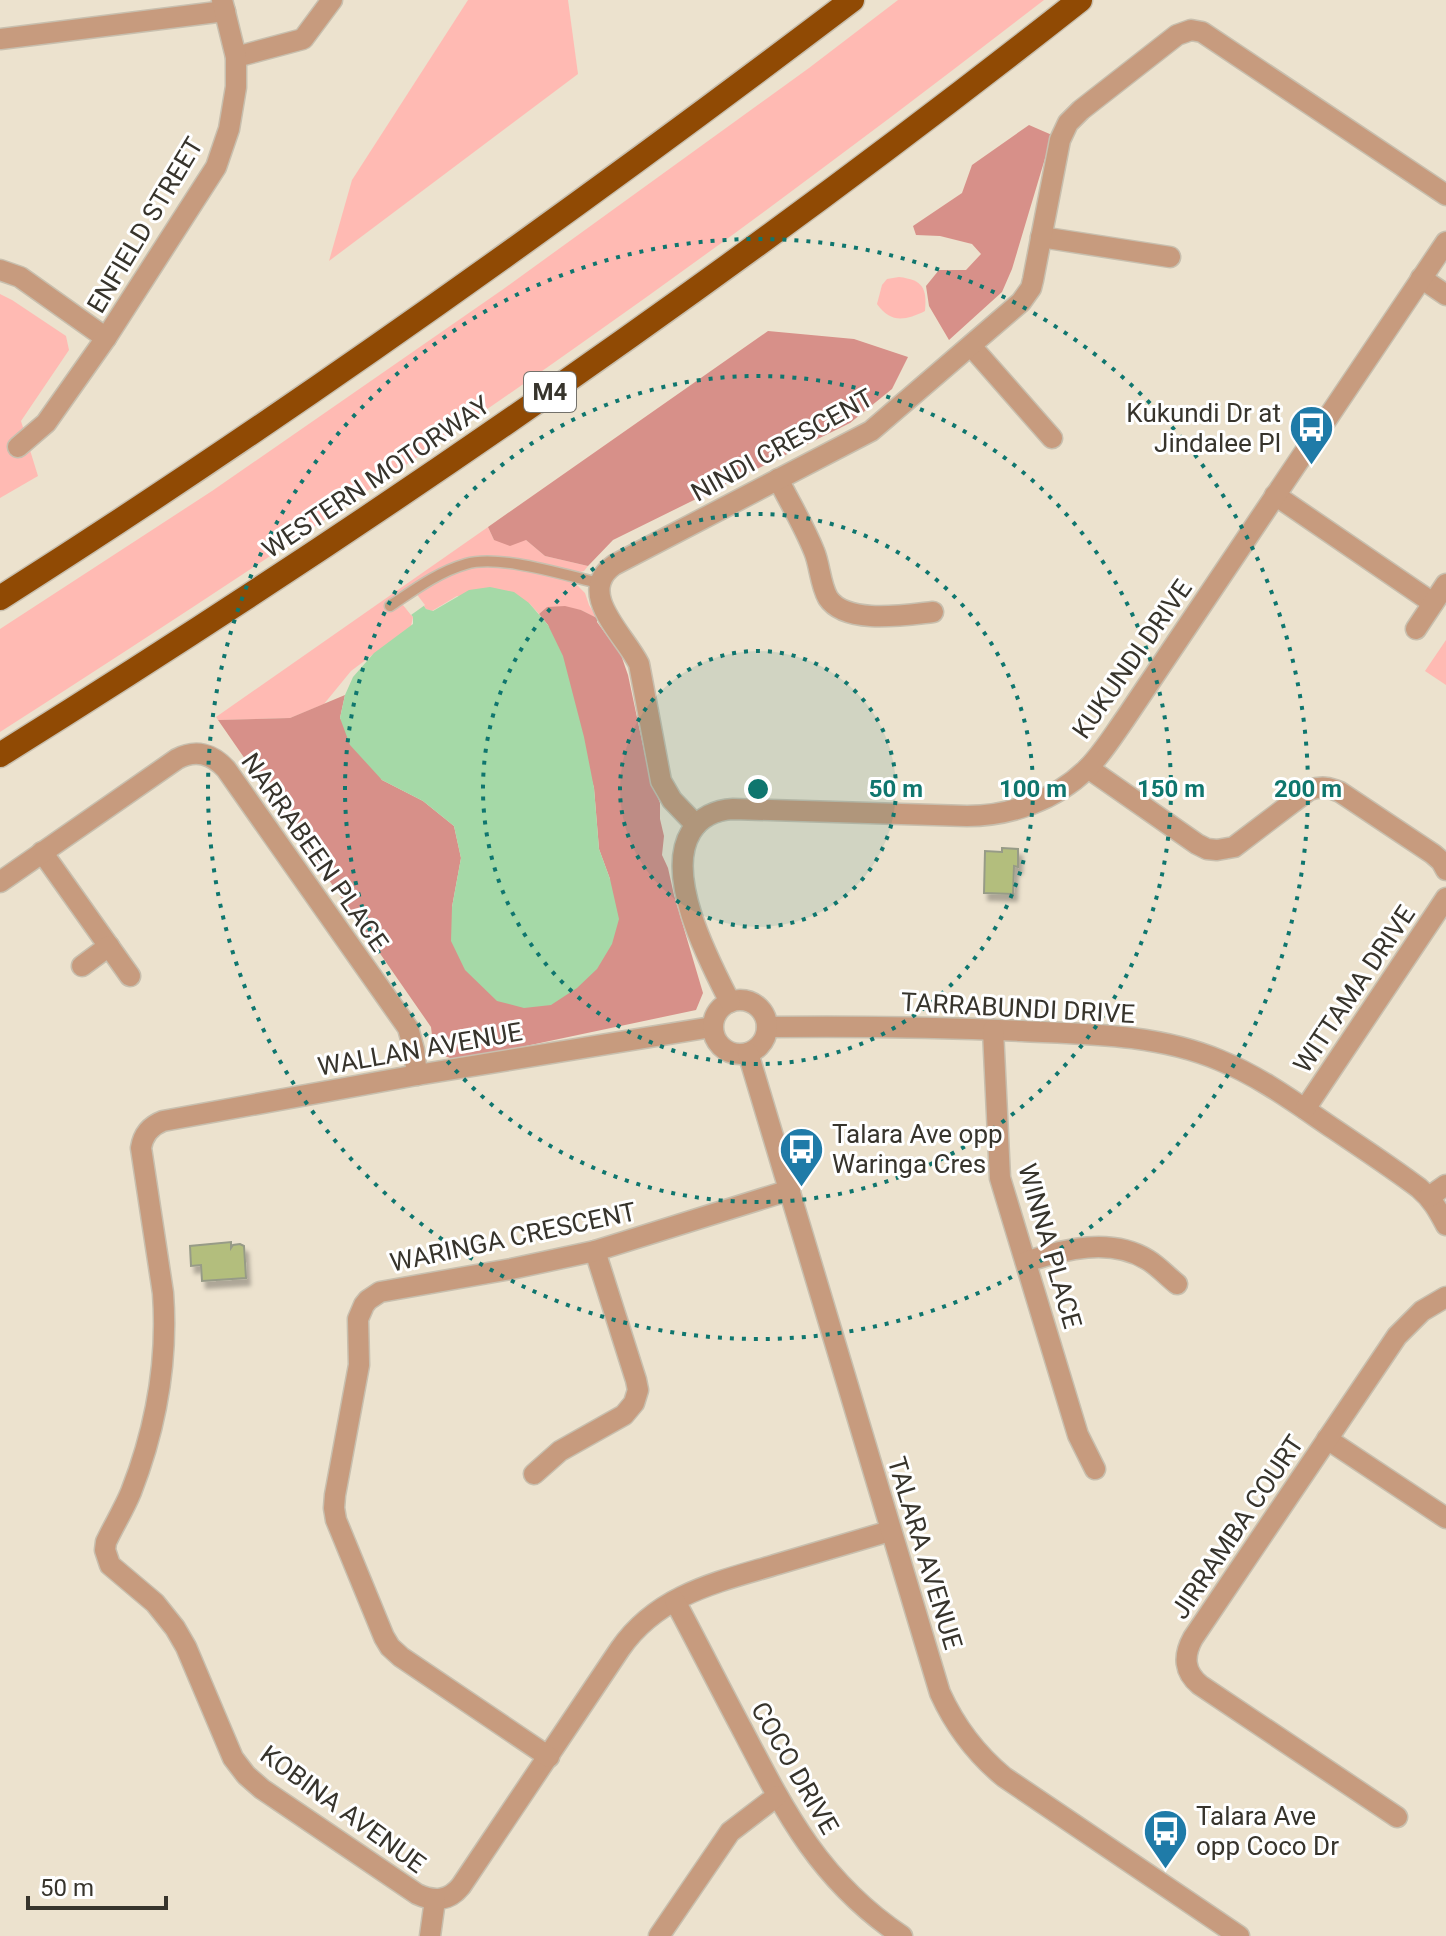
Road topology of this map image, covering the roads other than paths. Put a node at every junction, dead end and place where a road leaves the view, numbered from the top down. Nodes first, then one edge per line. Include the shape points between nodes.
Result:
1 (332, 0) edge
2 (852, 0) edge
3 (1080, 0) edge
4 (223, 6) edge
5 (0, 39) edge
6 (236, 57) junction
7 (1446, 195) edge
8 (1041, 237) junction
9 (1446, 242) edge
10 (1170, 257) dead end
11 (0, 270) edge
12 (1421, 278) junction
13 (1446, 295) edge
14 (106, 338) junction
15 (971, 346) junction
16 (1052, 438) dead end
17 (18, 447) dead end
18 (778, 479) junction
19 (1275, 495) junction
20 (599, 583) junction
21 (1446, 584) edge
22 (0, 598) edge
23 (1433, 603) junction
24 (390, 606) dead end
25 (933, 612) dead end
26 (1416, 629) dead end
27 (0, 755) edge
28 (1088, 768) junction
29 (696, 825) junction
30 (42, 852) junction
31 (1446, 870) edge
32 (0, 882) edge
33 (1446, 898) edge
34 (109, 946) junction
35 (82, 966) dead end
36 (130, 976) dead end
37 (730, 1002) junction
38 (712, 1027) junction
39 (767, 1027) junction
40 (993, 1030) junction
41 (748, 1053) junction
42 (417, 1075) junction
43 (1305, 1109) junction
44 (143, 1138) joint
45 (790, 1190) junction
46 (1438, 1191) edge
47 (1446, 1225) edge
48 (595, 1251) junction
49 (1026, 1262) junction
50 (1177, 1284) dead end
51 (1446, 1297) edge
52 (1327, 1439) junction
53 (1095, 1469) dead end
54 (534, 1474) dead end
55 (1446, 1518) edge
56 (890, 1531) junction
57 (675, 1601) junction
58 (549, 1757) junction
59 (777, 1796) junction
60 (1397, 1817) dead end
61 (435, 1900) junction
62 (897, 1935) edge
63 (430, 1936) edge
64 (659, 1936) edge
65 (1239, 1936) edge

1 - 6 street via 303,39
2 - 22 highway via 386,339
3 - 27 highway, WESTERN MOTORWAY / M4 via 607,353 391,503
4 - 5 street
4 - 6 street, ENFIELD STREET
6 - 14 street, ENFIELD STREET via 232,112 216,167
7 - 8 street, NINDI CRESCENT via 1207,34 1191,30 1177,35 1068,123
8 - 10 street
8 - 15 street, NINDI CRESCENT via 1027,295
9 - 12 street, KUKUNDI DRIVE
11 - 14 street via 20,277
12 - 13 street
12 - 19 street, KUKUNDI DRIVE
14 - 17 street, ENFIELD STREET via 46,423
15 - 16 street
15 - 18 street, NINDI CRESCENT via 875,429
18 - 20 street, NINDI CRESCENT via 614,565
18 - 25 street via 834,605 854,614
19 - 23 street
19 - 28 street, KUKUNDI DRIVE
20 - 24 lane via 511,563 475,561 437,576
20 - 29 street via 599,599 639,664 664,787
21 - 23 street
23 - 26 street
28 - 29 street, KUKUNDI DRIVE via 1021,809 990,815 733,809
28 - 31 street via 1197,844 1217,850 1234,847 1309,790 1332,789 1433,854
29 - 37 street via 682,853 683,877 700,939
30 - 32 street, NARRABEEN PLACE
30 - 34 street
30 - 42 street, NARRABEEN PLACE via 184,755 198,753 216,760 408,1028
33 - 43 street, WITTAMA DRIVE
34 - 35 street
34 - 36 street
37 - 38 street via 717,1012
37 - 39 street via 755,1005
38 - 41 street via 724,1049
38 - 42 street, WALLAN AVENUE
39 - 40 street, TARRABUNDI DRIVE
39 - 41 street via 762,1043
40 - 43 street, TARRABUNDI DRIVE via 1102,1034 1177,1046 1234,1066
40 - 49 street, WINNA PLACE via 998,1166
41 - 45 street, TALARA AVENUE
42 - 44 street, WALLAN AVENUE via 163,1121
43 - 46 street, TARRABUNDI DRIVE via 1408,1180
44 - 61 street, KOBINA AVENUE via 141,1155 163,1293 163,1362 150,1437 131,1493 106,1542 108,1561 175,1628 229,1750 246,1775 417,1894
45 - 48 street, WARINGA CRESCENT
45 - 56 street, TALARA AVENUE
46 - 47 street, TARRABUNDI DRIVE
48 - 54 street via 636,1380 636,1397 624,1415 560,1451
48 - 58 street, WARINGA CRESCENT via 380,1292 368,1300 358,1319 359,1365 334,1502 336,1520 390,1647
49 - 50 street via 1066,1249 1126,1250 1152,1262
49 - 53 street, WINNA PLACE via 1078,1435
51 - 52 street, JIRRAMBA COURT via 1404,1328
52 - 55 street
52 - 60 street, JIRRAMBA COURT via 1193,1638 1187,1670 1200,1685
56 - 57 street, KOBINA AVENUE via 714,1584
56 - 65 street, TALARA AVENUE via 940,1693 971,1745 1004,1777
57 - 58 street, KOBINA AVENUE via 629,1636
57 - 59 street, COCO DRIVE
58 - 61 street, KOBINA AVENUE via 461,1886 452,1896
59 - 62 street, COCO DRIVE via 826,1870
59 - 64 street via 730,1832
61 - 63 street

